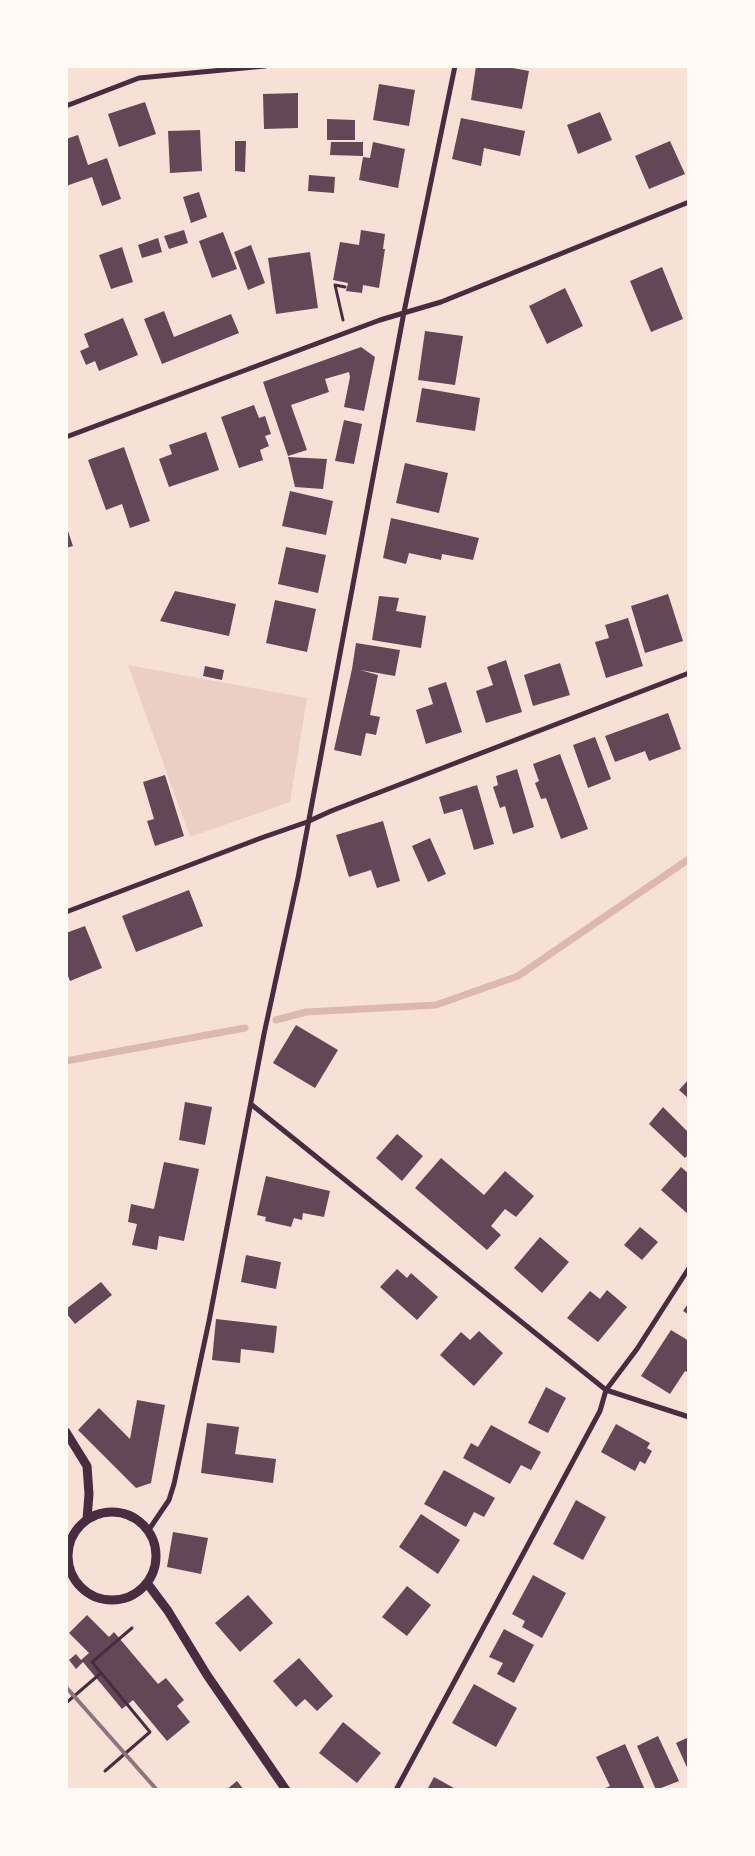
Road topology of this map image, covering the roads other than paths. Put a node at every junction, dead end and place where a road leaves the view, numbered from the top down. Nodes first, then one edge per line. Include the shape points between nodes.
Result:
1 (265, 66) edge
2 (455, 66) edge
3 (66, 106) edge
4 (689, 202) edge
5 (404, 312) junction
6 (66, 437) edge
7 (689, 673) edge
8 (307, 822) junction
9 (66, 912) edge
10 (252, 1105) junction
11 (689, 1268) edge
12 (606, 1390) junction
13 (689, 1417) edge
14 (66, 1432) edge
15 (87, 1519) junction
16 (148, 1530) junction
17 (147, 1583) junction
18 (286, 1790) edge
19 (396, 1790) edge

1 - 3 street via 139,78
2 - 5 street
4 - 5 street via 442,302
5 - 6 street
5 - 8 street
7 - 8 street
8 - 9 street
8 - 10 street
10 - 12 street
10 - 16 street via 174,1484 169,1500
11 - 12 street via 637,1349
12 - 13 street
12 - 19 street via 600,1411
14 - 15 street via 87,1466
15 - 16 street via 113,1512 127,1514
15 - 17 street via 69,1544 71,1574 80,1587 92,1596 107,1600 122,1599
16 - 17 street via 156,1557
17 - 18 street

